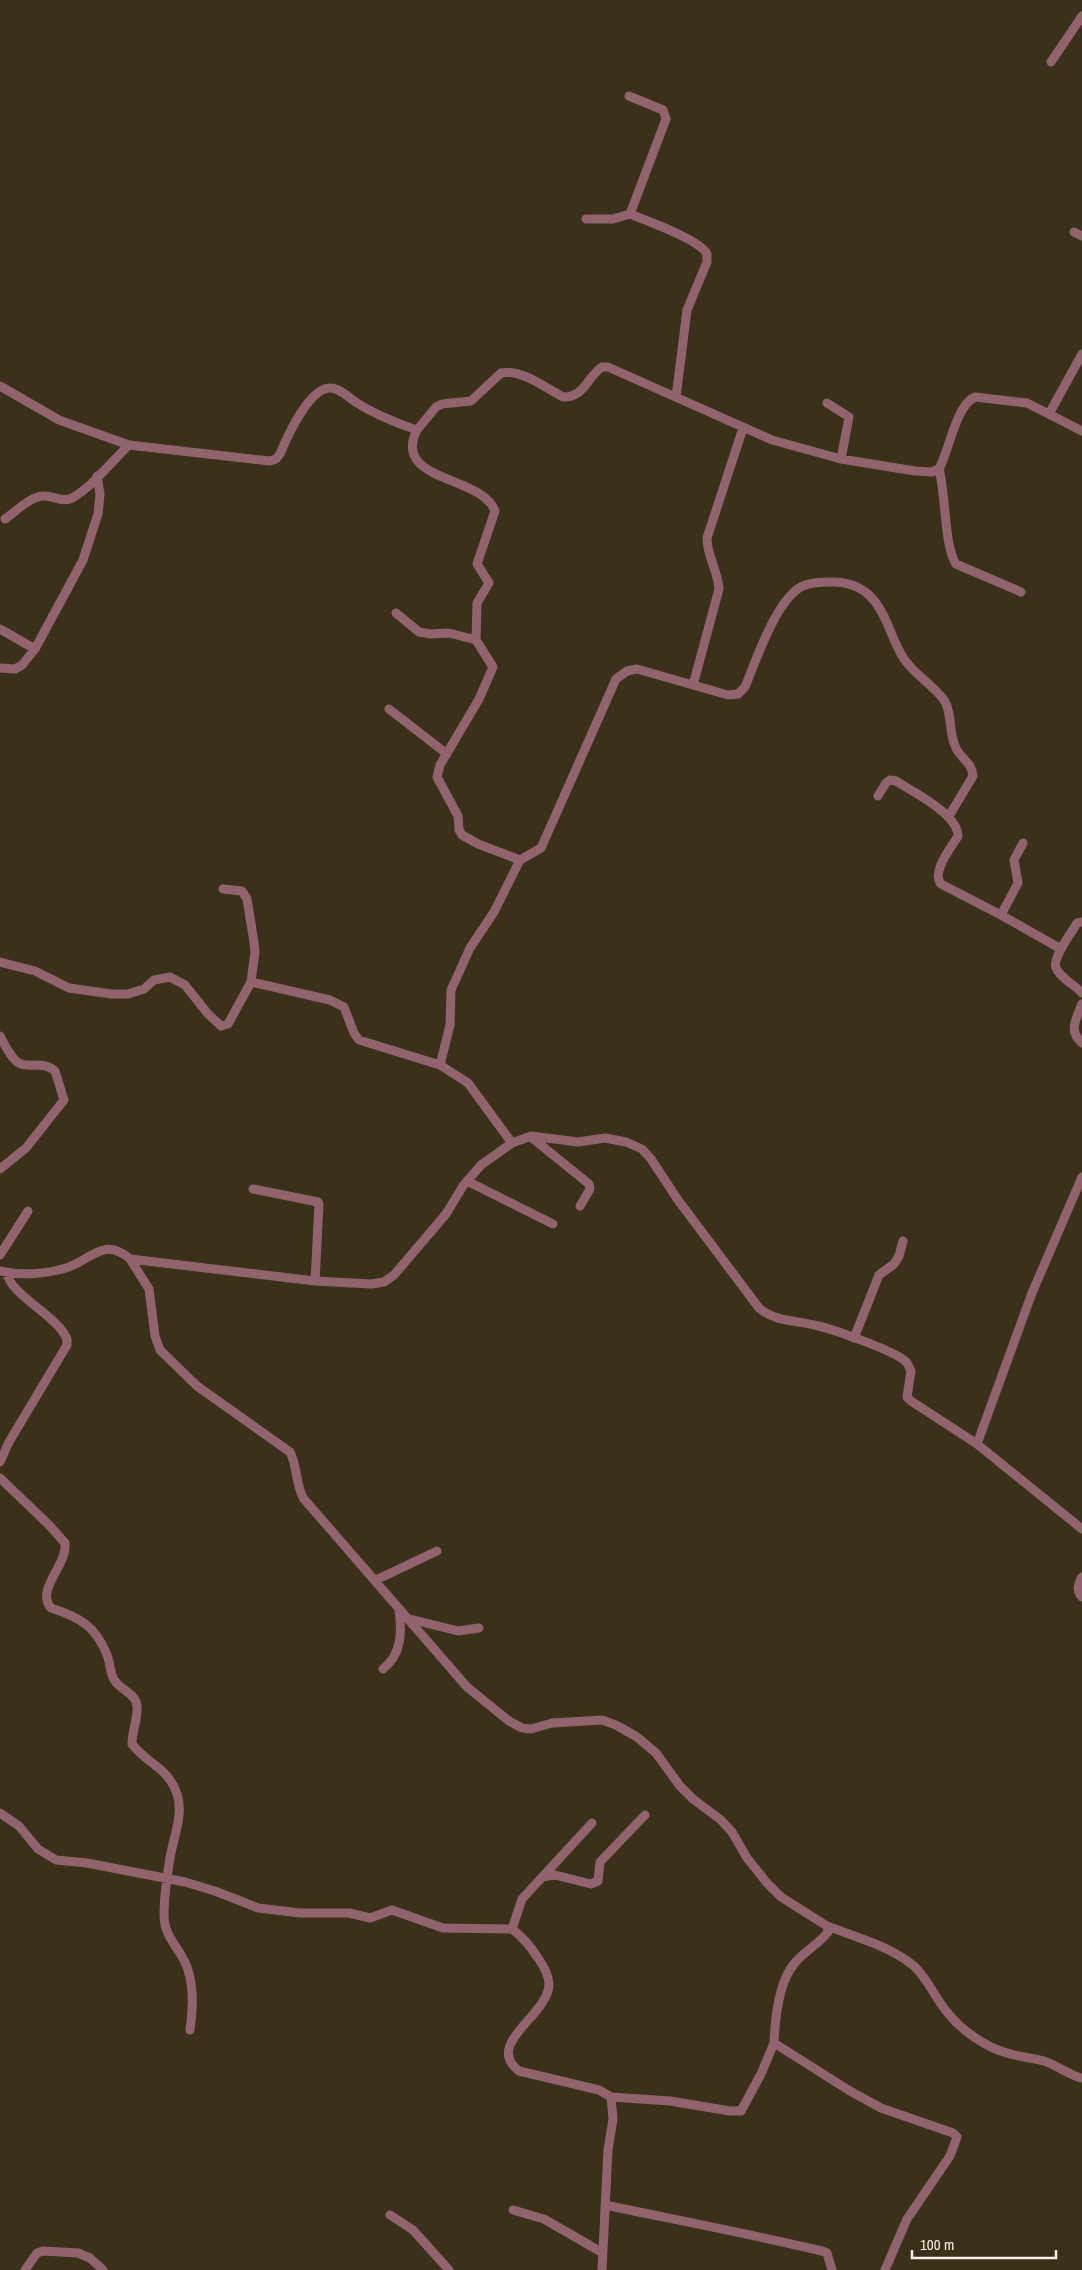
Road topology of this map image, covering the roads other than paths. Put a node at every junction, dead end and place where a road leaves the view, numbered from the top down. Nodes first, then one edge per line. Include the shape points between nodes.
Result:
1 (1082, 16) edge
2 (1051, 62) dead end
3 (629, 96) dead end
4 (630, 214) junction
5 (586, 220) dead end
6 (1082, 354) edge
7 (0, 386) edge
8 (676, 397) junction
9 (827, 403) dead end
10 (1049, 414) junction
11 (743, 428) junction
12 (417, 430) junction
13 (1082, 431) edge
14 (129, 444) junction
15 (841, 459) junction
16 (939, 469) junction
17 (97, 476) junction
18 (5, 519) dead end
19 (1021, 592) dead end
20 (396, 613) dead end
21 (0, 629) edge
22 (476, 640) junction
23 (35, 649) junction
24 (0, 668) edge
25 (693, 685) junction
26 (389, 709) dead end
27 (447, 754) junction
28 (878, 796) dead end
29 (949, 816) junction
30 (1023, 843) dead end
31 (520, 860) junction
32 (223, 888) dead end
33 (1001, 915) junction
34 (1082, 922) edge
35 (1061, 949) junction
36 (0, 962) edge
37 (251, 982) junction
38 (1082, 993) edge
39 (1082, 1004) edge
40 (0, 1036) edge
41 (1082, 1043) edge
42 (440, 1065) junction
43 (531, 1136) junction
44 (512, 1143) junction
45 (0, 1169) edge
46 (1082, 1177) edge
47 (467, 1181) junction
48 (253, 1189) dead end
49 (580, 1206) dead end
50 (28, 1211) dead end
51 (553, 1224) dead end
52 (903, 1241) dead end
53 (0, 1255) edge
54 (130, 1259) junction
55 (3, 1272) edge
56 (315, 1282) junction
57 (854, 1338) junction
58 (977, 1444) junction
59 (0, 1462) edge
60 (0, 1478) edge
61 (1082, 1528) edge
62 (437, 1551) dead end
63 (1082, 1577) edge
64 (376, 1580) junction
65 (1082, 1597) edge
66 (399, 1610) junction
67 (405, 1618) junction
68 (479, 1628) dead end
69 (383, 1669) dead end
70 (0, 1813) edge
71 (644, 1815) dead end
72 (592, 1823) dead end
73 (542, 1877) junction
74 (167, 1878) junction
75 (827, 1926) junction
76 (512, 1929) junction
77 (190, 2030) dead end
78 (774, 2043) junction
79 (1082, 2078) edge
80 (611, 2097) junction
81 (604, 2205) junction
82 (512, 2210) dead end
83 (390, 2215) dead end
84 (603, 2252) junction
85 (25, 2270) edge
86 (104, 2270) edge
87 (449, 2270) edge
88 (602, 2270) edge
89 (832, 2270) edge
90 (885, 2270) edge

1 - 2 street
3 - 4 street via 663,110 666,119
4 - 5 street via 613,219
4 - 8 street via 686,238 707,255 687,310
6 - 10 street
7 - 14 street via 59,420
8 - 11 street
8 - 12 street via 602,366 579,394 571,397 563,397 523,376 505,372 471,401 436,407
9 - 15 street via 848,417
10 - 13 street
10 - 16 street via 1016,400 973,398 966,404
11 - 15 street via 781,443
11 - 25 street via 707,538 707,549 719,576 719,589
12 - 14 street via 369,411 331,388 317,394 303,410 280,454 270,461
12 - 22 street via 412,440 417,462 432,473 463,484 483,496 493,504 495,511 477,564 489,583 477,603
14 - 17 street
15 - 16 street via 914,471
16 - 19 street via 950,551 956,564
17 - 18 street via 72,498 67,500 44,495
17 - 23 street via 100,494 98,514 85,556
20 - 22 street via 419,632 449,633
21 - 23 street
22 - 27 street via 493,668
23 - 24 street via 22,665
25 - 29 street via 728,695 738,694 745,687 775,617 799,588 816,582 844,582 861,588 882,612 905,660 943,700 948,710 952,739 972,769 971,781
25 - 31 street via 637,669 616,679 541,848
26 - 27 street
27 - 31 street via 437,777 458,816 462,835
28 - 29 street via 886,783 896,781
29 - 33 street via 958,836 938,871 939,882
30 - 33 street via 1014,860 1018,883
31 - 42 street via 494,912 470,948 451,990 450,1025
32 - 37 street via 242,891 247,899 255,952
33 - 35 street
34 - 35 street via 1077,923
35 - 38 street via 1056,969
36 - 37 street via 35,970 69,988 111,994 128,994 144,989 154,980 170,977 185,985 221,1026 228,1024
37 - 42 street via 344,1006 359,1040
39 - 41 street via 1073,1032
40 - 45 street via 20,1064 45,1064 56,1071 64,1100 26,1148
42 - 44 street via 472,1087
43 - 44 street
43 - 49 street via 589,1184 590,1189
43 - 57 street via 578,1142 605,1138 642,1149 759,1308 777,1319 816,1325
44 - 47 street via 481,1165
46 - 58 street via 1032,1293
47 - 51 street
47 - 56 street via 446,1214 394,1275 384,1282
48 - 56 street via 318,1202
50 - 53 street
52 - 57 street via 894,1264 879,1276
54 - 55 street via 106,1249 56,1270 24,1274
54 - 56 street
54 - 64 street via 149,1289 160,1350 197,1386 290,1452 304,1499
55 - 59 street via 52,1319 67,1339 67,1345 8,1442
57 - 58 street via 904,1359 911,1371 907,1397
58 - 61 street
60 - 74 street via 49,1524 64,1543 64,1557 50,1582 46,1598 48,1604 83,1621 100,1640 108,1656 111,1675 136,1700 132,1744 160,1767 178,1796
62 - 64 street
63 - 65 street via 1078,1587
64 - 66 street
66 - 67 street
66 - 69 street via 397,1654
67 - 68 street via 458,1631
67 - 75 street via 467,1687 522,1728 602,1720 637,1737 656,1753 693,1799 732,1832 751,1864 781,1897
70 - 74 street via 19,1826 38,1849 56,1860 87,1862
71 - 73 street via 600,1862 598,1881 591,1884 555,1875
72 - 73 street
73 - 76 street via 522,1899
74 - 76 street via 258,1908 300,1913 349,1913 370,1918 392,1910 442,1928
74 - 77 street via 164,1916 169,1937 188,1969 194,2006
75 - 78 street via 828,1932 820,1942 794,1963 788,1973 775,2023
75 - 79 street via 900,1956 925,1978 948,2013 968,2032 988,2044 1006,2053 1046,2061
76 - 80 street via 530,1946 549,1983 536,2013 509,2046 508,2057 512,2066 519,2071 599,2090
78 - 80 street via 741,2111
78 - 90 street via 881,2108 953,2133 956,2137 950,2156 906,2219
80 - 81 street via 613,2119
81 - 84 street
81 - 89 street via 827,2252
82 - 84 street via 544,2219
83 - 87 street via 413,2230
84 - 88 street
85 - 86 street via 37,2253 43,2251 78,2253

